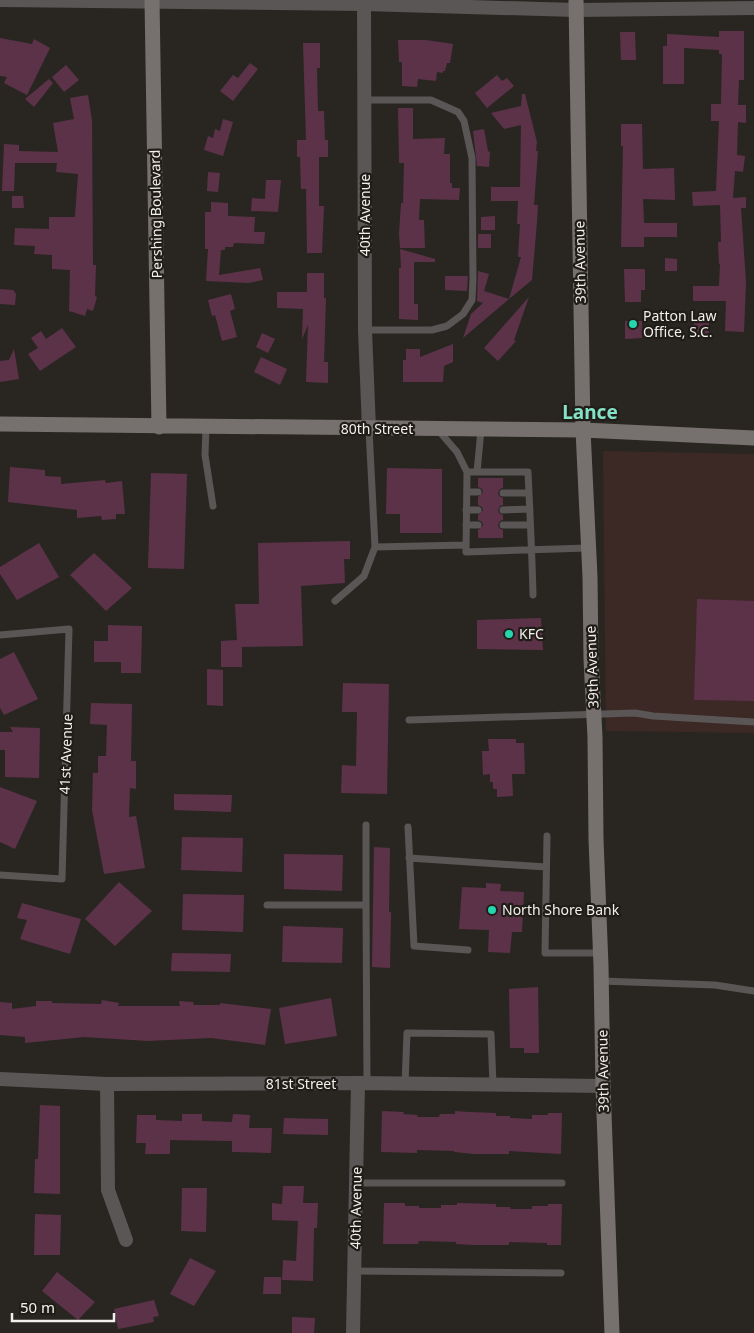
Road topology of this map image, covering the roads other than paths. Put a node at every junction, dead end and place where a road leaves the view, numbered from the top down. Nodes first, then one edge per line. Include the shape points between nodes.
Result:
1 (0, 0) edge
2 (152, 1) edge
3 (364, 2) edge
4 (576, 5) edge
5 (754, 8) edge
6 (364, 100) junction
7 (365, 330) junction
8 (0, 424) edge
9 (159, 427) junction
10 (206, 428) junction
11 (369, 429) junction
12 (437, 430) junction
13 (481, 430) junction
14 (583, 430) junction
15 (754, 438) edge
16 (467, 472) junction
17 (476, 472) junction
18 (466, 492) junction
19 (478, 492) dead end
20 (503, 493) dead end
21 (529, 493) junction
22 (213, 506) dead end
23 (466, 510) junction
24 (478, 510) dead end
25 (503, 510) dead end
26 (530, 510) junction
27 (530, 524) junction
28 (478, 525) dead end
29 (503, 525) dead end
30 (466, 526) junction
31 (466, 545) junction
32 (375, 547) junction
33 (531, 548) junction
34 (589, 548) junction
35 (533, 595) dead end
36 (335, 601) dead end
37 (0, 635) edge
38 (594, 714) junction
39 (409, 720) dead end
40 (754, 722) edge
41 (366, 825) dead end
42 (408, 827) dead end
43 (547, 836) dead end
44 (409, 858) junction
45 (546, 867) junction
46 (0, 875) edge
47 (267, 905) dead end
48 (366, 905) junction
49 (468, 950) dead end
50 (601, 952) junction
51 (601, 981) junction
52 (754, 990) edge
53 (0, 1078) edge
54 (107, 1084) junction
55 (363, 1084) junction
56 (405, 1084) junction
57 (493, 1085) junction
58 (603, 1086) junction
59 (356, 1182) junction
60 (562, 1182) dead end
61 (126, 1240) dead end
62 (354, 1271) junction
63 (562, 1272) dead end
64 (353, 1333) edge
65 (612, 1333) edge

1 - 2 street
2 - 3 street
2 - 9 main road, Pershing Boulevard
3 - 4 street
3 - 6 street, 40th Avenue
4 - 5 street
4 - 14 main road, 39th Avenue
6 - 7 street, 40th Avenue
6 - 7 lane via 431,100 458,112 464,121 472,158 473,280 472,300 463,314 447,326 432,330
7 - 11 street, 40th Avenue
8 - 9 main road, 80th Street
9 - 10 main road, 80th Street
10 - 11 main road, 80th Street
10 - 22 lane via 204,455
11 - 12 main road, 80th Street
11 - 32 lane
12 - 13 main road, 80th Street
12 - 16 lane via 457,452
13 - 14 main road, 80th Street
13 - 17 lane
14 - 15 main road, 80th Street
14 - 34 main road, 39th Avenue
16 - 17 lane
16 - 18 lane
17 - 21 lane via 528,472
18 - 19 lane
18 - 23 lane
20 - 21 lane
21 - 26 lane
23 - 24 lane
23 - 30 lane
25 - 26 lane
26 - 27 lane
27 - 29 lane
27 - 33 lane
28 - 30 lane
30 - 31 lane
31 - 32 lane
31 - 33 lane via 466,552
32 - 36 lane via 364,576
33 - 34 lane
33 - 35 lane
34 - 38 main road, 39th Avenue
37 - 46 lane, 41st Avenue via 69,629 62,880
38 - 39 lane
38 - 40 lane via 635,712
38 - 50 main road, 39th Avenue
41 - 48 lane
42 - 44 lane
43 - 45 lane
44 - 45 lane
44 - 49 lane via 414,946
45 - 50 lane via 545,953
47 - 48 lane
48 - 55 lane
50 - 51 main road, 39th Avenue
51 - 52 lane via 715,985
51 - 58 main road, 39th Avenue
53 - 54 street, 81st Street
54 - 55 street, 81st Street
54 - 61 street via 108,1190
55 - 56 street, 81st Street
55 - 59 street, 40th Avenue
56 - 57 street, 81st Street
56 - 57 lane via 407,1033 491,1034
57 - 58 street, 81st Street
58 - 65 main road, 39th Avenue
59 - 60 lane
59 - 62 street, 40th Avenue
62 - 63 lane
62 - 64 street, 40th Avenue

